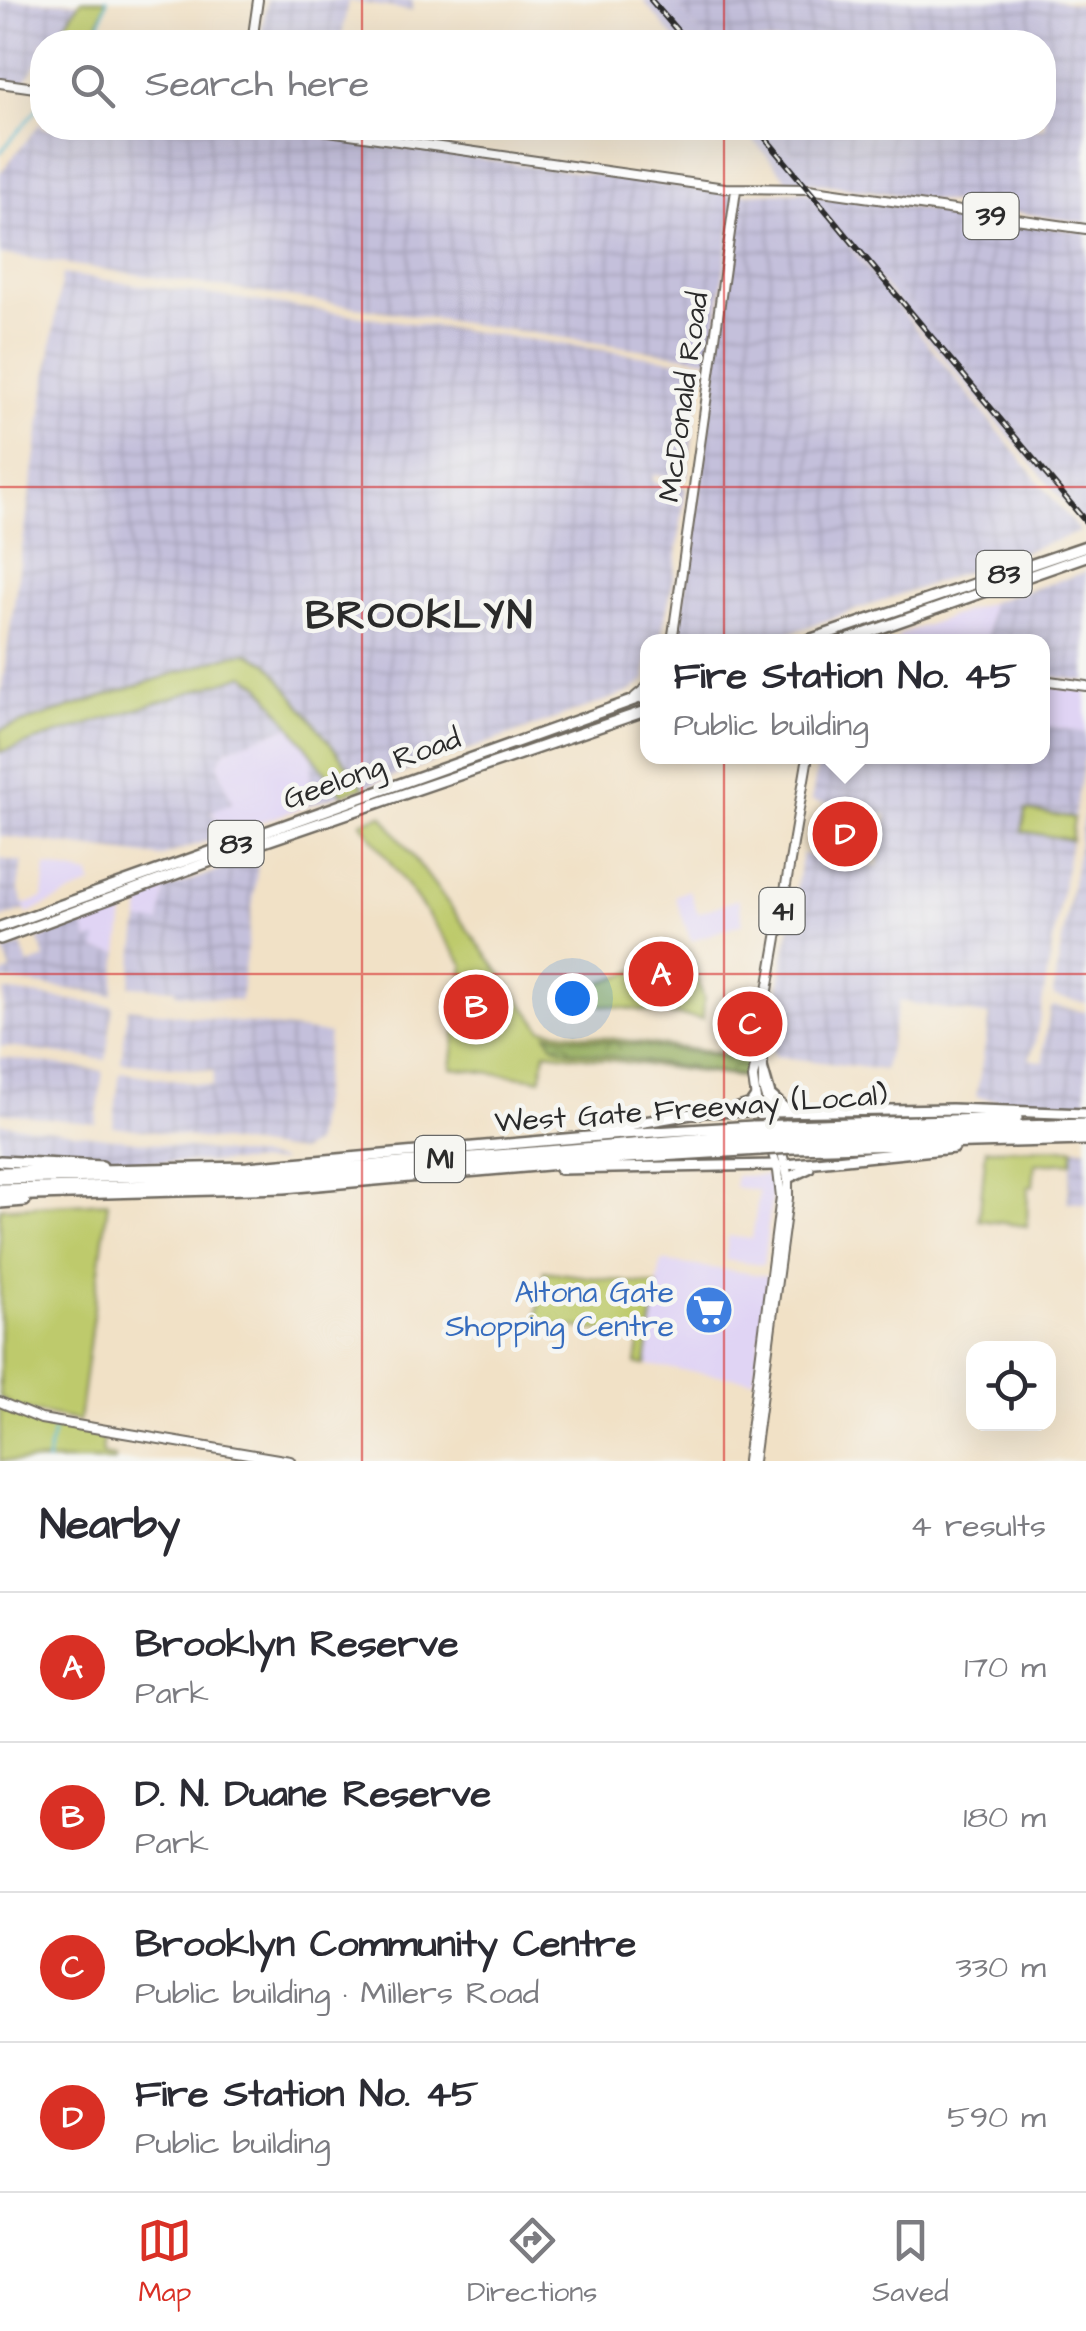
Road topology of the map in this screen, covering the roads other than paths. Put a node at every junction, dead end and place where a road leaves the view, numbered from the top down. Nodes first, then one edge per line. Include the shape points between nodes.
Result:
1 (258, 0) edge
2 (254, 30) edge
3 (0, 85) edge
4 (30, 88) edge
5 (391, 140) edge
6 (736, 190) junction
7 (1086, 229) edge
8 (1086, 546) edge
9 (1086, 556) edge
10 (922, 603) junction
11 (670, 634) edge
12 (827, 634) edge
13 (841, 634) edge
14 (868, 634) edge
15 (1050, 681) edge
16 (1086, 686) edge
17 (640, 692) edge
18 (640, 698) edge
19 (627, 702) junction
20 (640, 710) edge
21 (533, 744) junction
22 (810, 764) edge
23 (810, 764) edge
24 (127, 886) junction
25 (0, 928) edge
26 (0, 939) edge
27 (762, 1067) junction
28 (755, 1098) junction
29 (764, 1111) junction
30 (729, 1112) junction
31 (791, 1112) junction
32 (1086, 1114) edge
33 (1086, 1124) edge
34 (1086, 1132) edge
35 (789, 1136) junction
36 (757, 1138) junction
37 (1086, 1140) edge
38 (1006, 1142) junction
39 (524, 1144) junction
40 (866, 1158) junction
41 (0, 1161) edge
42 (781, 1166) junction
43 (224, 1168) junction
44 (0, 1176) edge
45 (427, 1176) junction
46 (788, 1178) junction
47 (0, 1196) edge
48 (775, 1274) junction
49 (0, 1402) edge
50 (290, 1461) edge
51 (750, 1461) edge

1 - 2 main road
3 - 4 main road
5 - 6 main road
6 - 7 main road, 39 via 808,188
6 - 11 main road, McDonald Road
8 - 10 highway, 83
9 - 14 highway, 83
10 - 12 highway, 83
10 - 13 highway
15 - 16 main road
17 - 19 main road
18 - 19 highway, Geelong Road / 83
19 - 21 highway, Geelong Road / 83
20 - 21 highway, Geelong Road / 83
21 - 24 highway, Geelong Road / 83
22 - 27 main road, 41
23 - 28 main road, 41 via 754,1070
24 - 25 highway, Geelong Road / 83
24 - 26 highway, Geelong Road / 83
27 - 29 main road, 41
27 - 31 highway via 770,1096
28 - 29 main road, 41
28 - 30 highway
29 - 30 highway
29 - 31 highway
29 - 42 main road, 41
30 - 39 highway
31 - 32 highway
32 - 35 highway, West Gate Freeway (Local) / M1
33 - 35 highway, M1
34 - 35 highway, M1
35 - 36 highway, M1, bridge
35 - 36 highway, West Gate Freeway (Local) / M1, bridge
35 - 38 highway, West Gate Freeway (Local) / M1
36 - 39 highway, West Gate Freeway (Local) / M1
36 - 44 highway, M1 via 249,1174
36 - 45 highway, West Gate Freeway (Local) / M1
36 - 47 highway, M1 via 270,1181
37 - 38 highway, West Gate Freeway (Local) / M1
38 - 40 highway
39 - 43 highway, West Gate Freeway (Local) / M1
40 - 42 highway
40 - 46 highway
41 - 43 highway
42 - 45 highway
42 - 46 main road, 41
42 - 48 main road, 41
43 - 44 highway, West Gate Freeway (Local) / M1
45 - 47 highway, West Gate Freeway (Local) / M1 via 262,1190
46 - 48 main road, 41
48 - 51 main road, 41
49 - 50 main road via 41,1418

